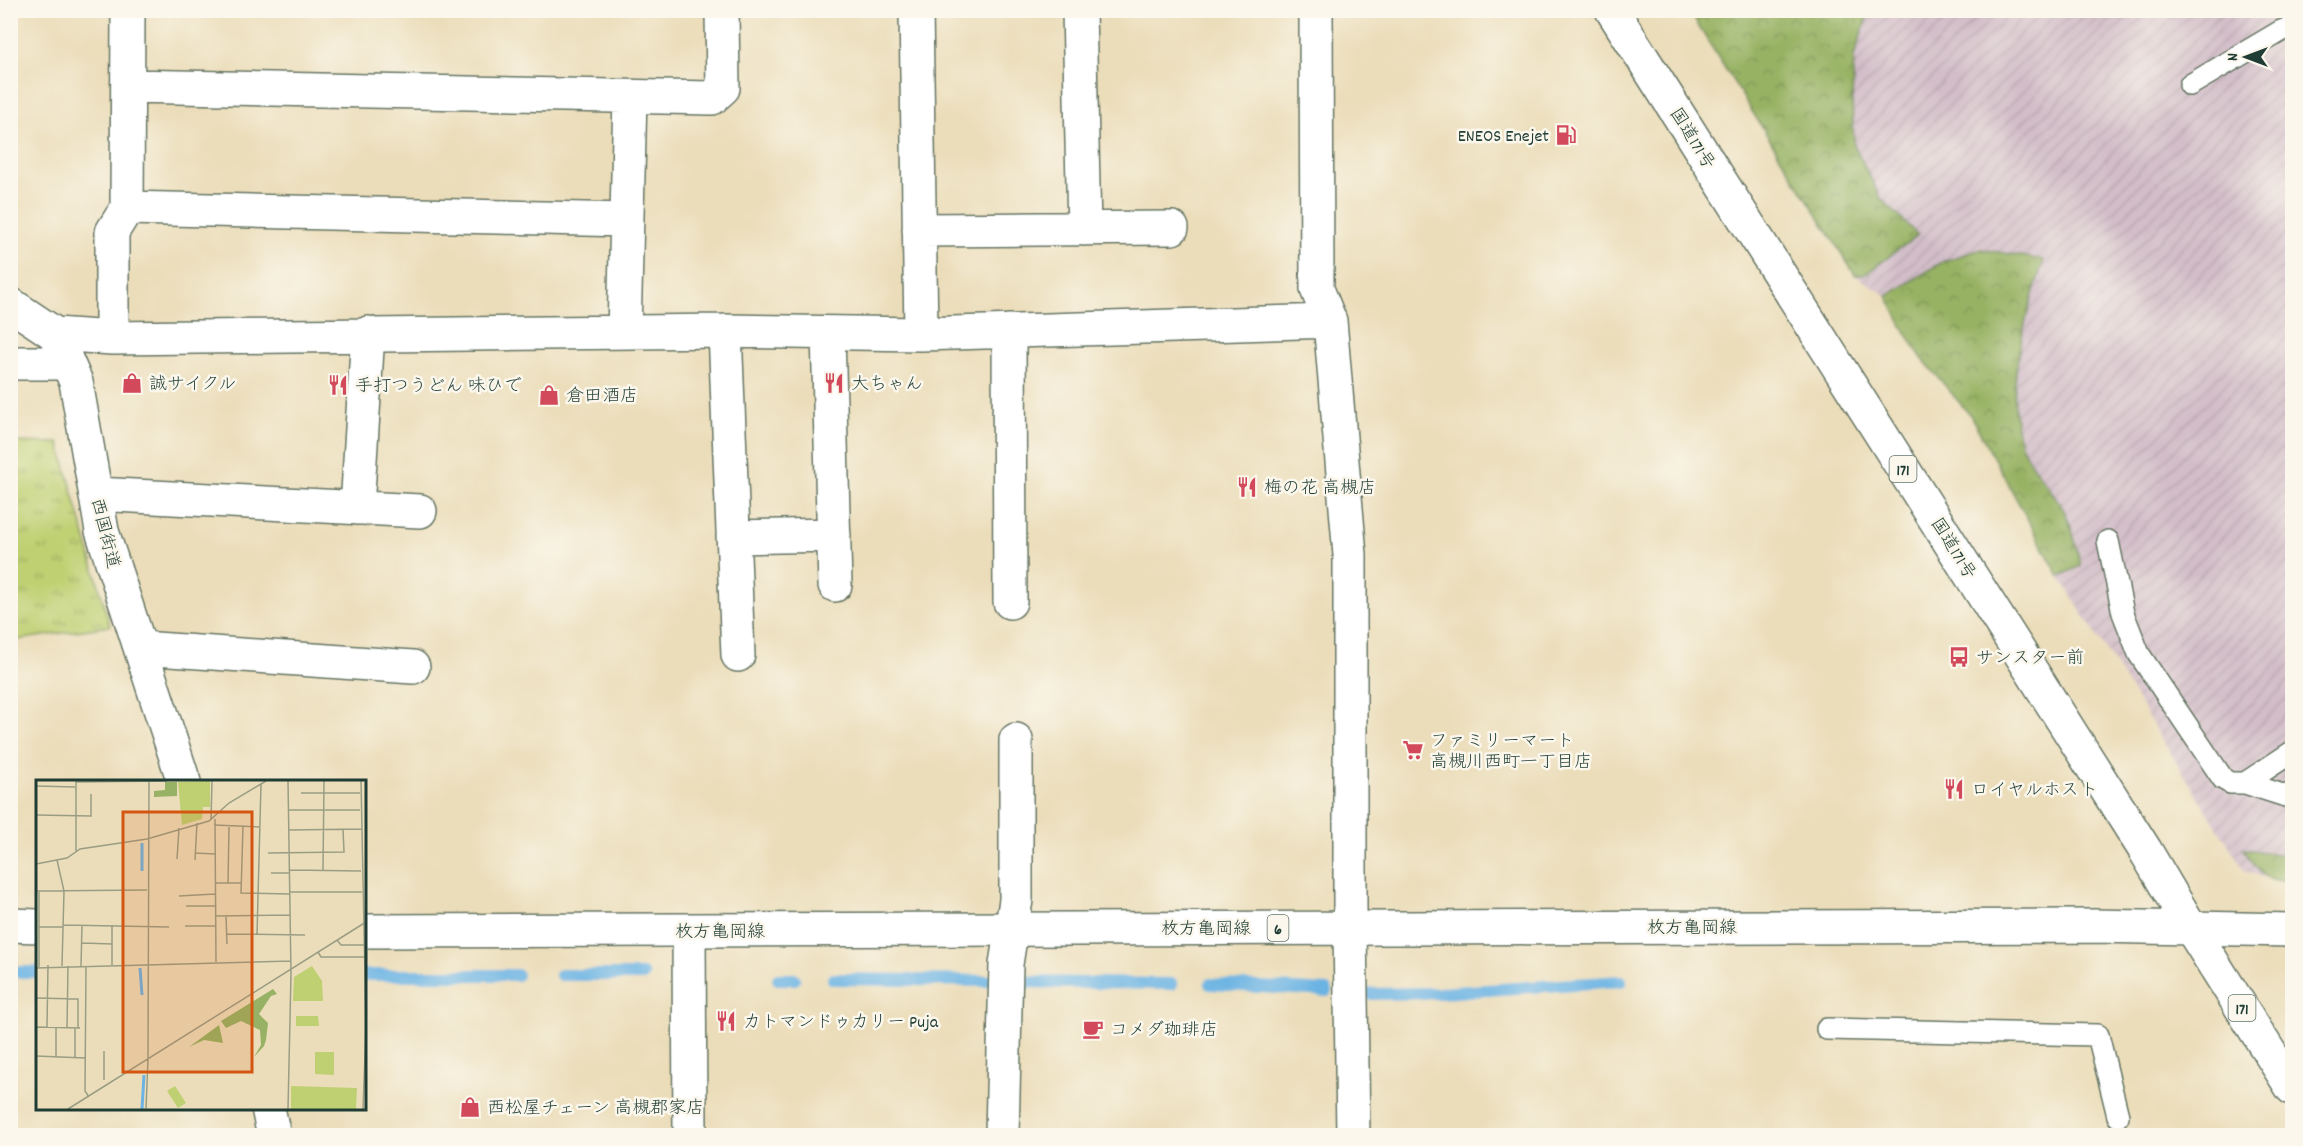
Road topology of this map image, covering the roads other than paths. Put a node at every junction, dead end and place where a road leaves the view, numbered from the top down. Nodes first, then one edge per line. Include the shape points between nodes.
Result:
1 (129, 10) edge
2 (722, 10) edge
3 (916, 10) edge
4 (1079, 10) edge
5 (1316, 10) edge
6 (1612, 10) edge
7 (2292, 27) edge
8 (2190, 85) dead end
9 (129, 86) junction
10 (630, 98) junction
11 (127, 208) junction
12 (626, 220) junction
13 (1172, 228) dead end
14 (1084, 229) junction
15 (919, 230) junction
16 (10, 304) edge
17 (1330, 321) junction
18 (725, 331) junction
19 (1009, 331) junction
20 (624, 332) junction
21 (368, 333) junction
22 (828, 333) junction
23 (921, 334) junction
24 (112, 338) junction
25 (61, 349) junction
26 (10, 363) edge
27 (96, 494) junction
28 (357, 508) junction
29 (420, 511) dead end
30 (834, 535) junction
31 (733, 537) junction
32 (2108, 541) dead end
33 (835, 585) dead end
34 (1010, 602) dead end
35 (141, 648) junction
36 (738, 655) dead end
37 (412, 666) dead end
38 (1016, 740) dead end
39 (2292, 752) edge
40 (183, 780) edge
41 (2245, 783) junction
42 (2292, 798) edge
43 (10, 925) edge
44 (36, 926) edge
45 (1350, 927) junction
46 (1012, 928) junction
47 (2192, 928) junction
48 (2292, 930) edge
49 (366, 931) edge
50 (689, 931) junction
51 (1827, 1029) dead end
52 (2292, 1088) edge
53 (268, 1110) edge
54 (2118, 1116) dead end
55 (274, 1136) edge
56 (690, 1136) edge
57 (1002, 1136) edge
58 (1353, 1136) edge

1 - 9 main road
2 - 10 main road via 723,88 712,98
3 - 15 main road
4 - 14 main road
5 - 17 main road via 1317,289
6 - 47 main road, 国道171号 / 171
7 - 8 lane
9 - 10 main road
9 - 11 main road
10 - 12 main road
11 - 12 main road
11 - 24 main road via 112,232
12 - 20 main road
13 - 14 main road
14 - 15 main road
15 - 23 main road
16 - 25 main road
17 - 19 main road
17 - 45 main road via 1350,555
18 - 20 main road
18 - 22 main road
18 - 31 main road
19 - 23 main road
19 - 34 main road
20 - 21 main road
21 - 24 main road
21 - 28 main road
22 - 23 main road
22 - 30 main road
24 - 25 main road
25 - 26 main road
25 - 27 main road, 西国街道 via 76,382
27 - 28 main road
27 - 35 main road, 西国街道 via 102,531
28 - 29 main road
30 - 31 main road
30 - 33 main road
31 - 36 main road
32 - 41 lane via 2123,614 2139,654 2223,779
35 - 37 main road
35 - 40 main road, 西国街道
38 - 46 main road via 1016,900
39 - 41 lane
41 - 42 lane
43 - 44 main road
45 - 46 main road, 枚方亀岡線 / 6
45 - 47 main road, 枚方亀岡線 / 6
45 - 58 main road
46 - 50 main road, 枚方亀岡線 / 6
46 - 57 main road via 1006,964
47 - 48 main road, 枚方亀岡線
47 - 52 main road, 国道171号 / 171
49 - 50 main road, 枚方亀岡線 / 6
50 - 56 main road
51 - 54 lane via 2098,1035
53 - 55 main road

